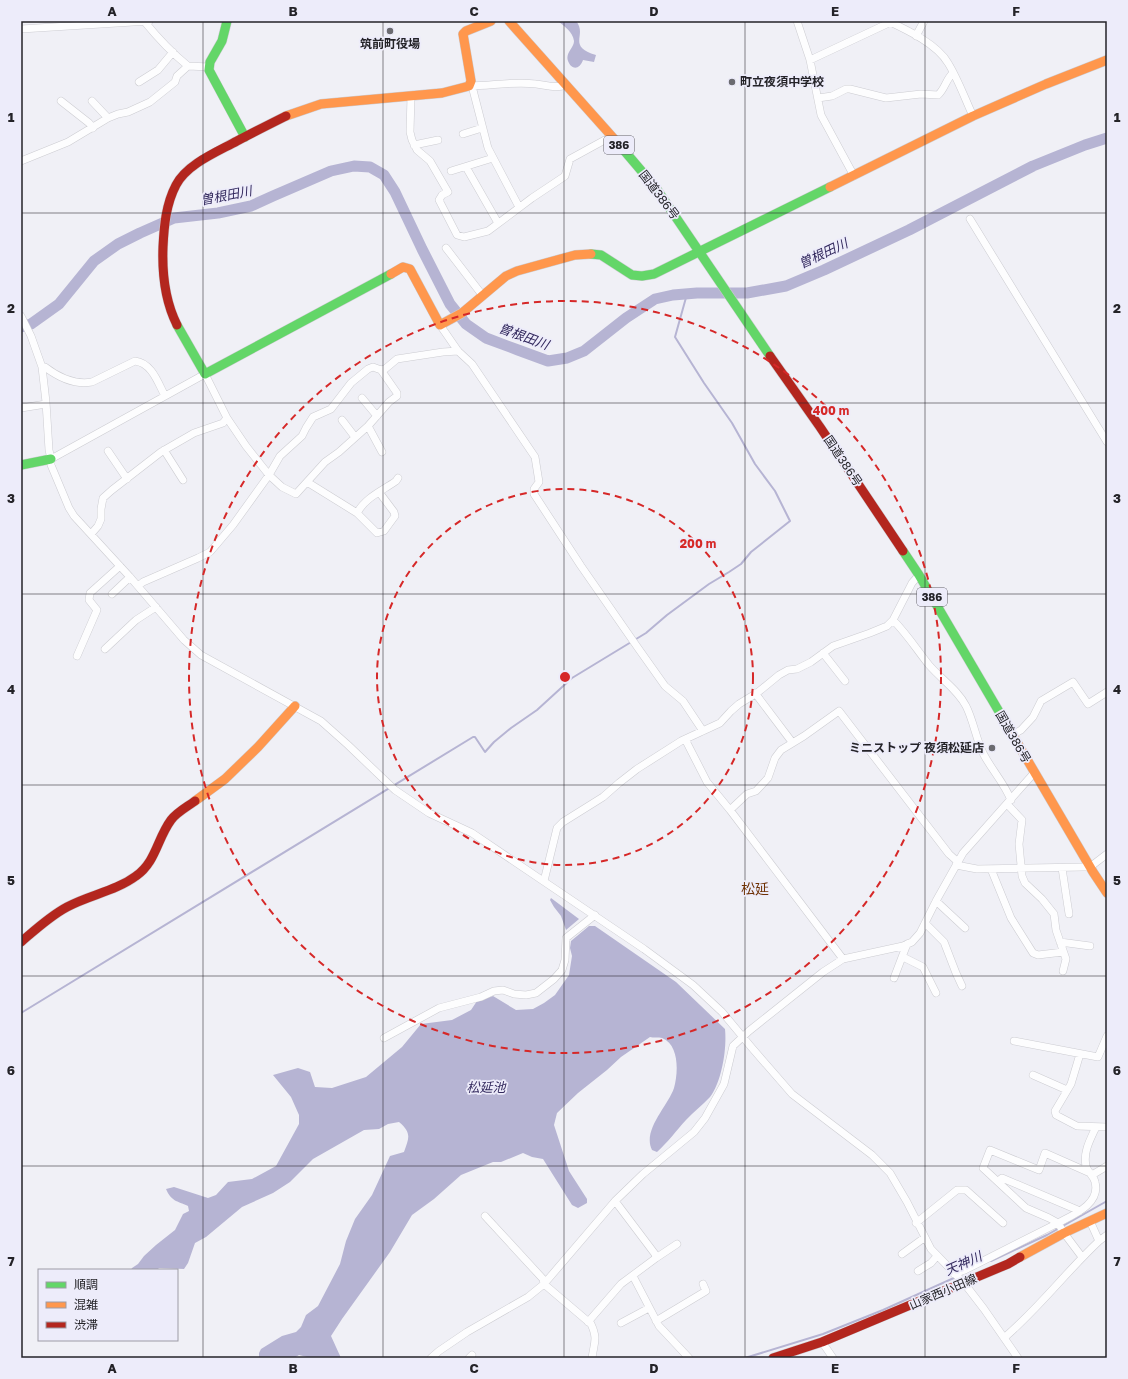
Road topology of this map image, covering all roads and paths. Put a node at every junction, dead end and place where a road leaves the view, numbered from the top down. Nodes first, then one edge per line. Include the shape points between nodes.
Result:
1 (144, 21) edge
2 (150, 21) edge
3 (227, 21) edge
4 (491, 21) edge
5 (510, 21) edge
6 (797, 21) edge
7 (890, 21) edge
8 (924, 21) edge
9 (62, 24) edge
10 (21, 29) edge
11 (916, 36) junction
12 (173, 52) junction
13 (810, 60) junction
14 (1107, 60) edge
15 (188, 66) junction
16 (209, 67) junction
17 (953, 72) junction
18 (140, 82) dead end
19 (566, 85) junction
20 (471, 86) junction
21 (411, 96) junction
22 (818, 98) junction
23 (61, 101) dead end
24 (92, 101) dead end
25 (973, 116) junction
26 (108, 118) junction
27 (93, 128) junction
28 (482, 128) junction
29 (463, 134) dead end
30 (612, 136) junction
31 (245, 137) junction
32 (438, 140) dead end
33 (414, 145) junction
34 (493, 158) junction
35 (21, 161) edge
36 (466, 167) junction
37 (451, 171) dead end
38 (854, 176) junction
39 (519, 207) junction
40 (970, 219) dead end
41 (498, 223) junction
42 (446, 248) dead end
43 (700, 251) junction
44 (483, 296) junction
45 (21, 316) edge
46 (443, 324) junction
47 (458, 351) junction
48 (42, 367) junction
49 (381, 370) junction
50 (205, 374) junction
51 (165, 396) junction
52 (362, 398) dead end
53 (46, 404) junction
54 (21, 408) edge
55 (377, 416) junction
56 (227, 418) junction
57 (342, 420) dead end
58 (368, 426) junction
59 (355, 437) junction
60 (1107, 442) edge
61 (164, 450) junction
62 (108, 451) dead end
63 (382, 452) dead end
64 (51, 459) junction
65 (21, 465) edge
66 (269, 476) junction
67 (398, 478) dead end
68 (126, 479) junction
69 (183, 480) dead end
70 (307, 482) junction
71 (379, 492) junction
72 (356, 513) junction
73 (91, 534) junction
74 (120, 566) junction
75 (919, 575) junction
76 (130, 577) junction
77 (138, 586) junction
78 (112, 594) dead end
79 (156, 606) junction
80 (893, 620) junction
81 (105, 648) dead end
82 (823, 653) junction
83 (77, 656) dead end
84 (845, 681) dead end
85 (1107, 692) edge
86 (755, 694) junction
87 (295, 706) junction
88 (703, 731) junction
89 (1012, 735) junction
90 (685, 739) junction
91 (792, 742) junction
92 (1034, 773) junction
93 (1009, 802) junction
94 (730, 810) junction
95 (1107, 854) edge
96 (957, 863) junction
97 (1090, 867) junction
98 (1062, 868) junction
99 (991, 869) junction
100 (1020, 869) junction
101 (544, 881) junction
102 (1107, 893) edge
103 (936, 901) junction
104 (1069, 914) dead end
105 (594, 915) junction
106 (925, 924) junction
107 (965, 928) dead end
108 (21, 942) edge
109 (1060, 942) junction
110 (907, 944) junction
111 (1090, 946) dead end
112 (1064, 952) junction
113 (903, 957) junction
114 (843, 959) junction
115 (1063, 971) dead end
116 (894, 978) dead end
117 (962, 986) dead end
118 (936, 993) dead end
119 (1107, 1036) edge
120 (743, 1037) junction
121 (384, 1038) dead end
122 (1014, 1041) dead end
123 (1080, 1054) junction
124 (1033, 1076) dead end
125 (1067, 1090) junction
126 (1096, 1127) junction
127 (1107, 1127) edge
128 (1107, 1166) edge
129 (1090, 1174) junction
130 (998, 1181) junction
131 (615, 1201) junction
132 (1080, 1211) junction
133 (1107, 1213) edge
134 (485, 1216) dead end
135 (1090, 1221) junction
136 (916, 1223) junction
137 (1003, 1223) dead end
138 (1058, 1223) junction
139 (1064, 1233) junction
140 (1107, 1235) edge
141 (924, 1238) junction
142 (1099, 1242) junction
143 (677, 1244) dead end
144 (902, 1254) dead end
145 (937, 1256) junction
146 (1082, 1257) junction
147 (656, 1258) junction
148 (918, 1271) dead end
149 (954, 1274) junction
150 (633, 1276) junction
151 (964, 1283) junction
152 (544, 1284) junction
153 (703, 1284) dead end
154 (650, 1308) junction
155 (656, 1321) junction
156 (588, 1322) junction
157 (621, 1323) dead end
158 (1004, 1338) junction
159 (822, 1342) junction
160 (431, 1358) edge
161 (592, 1358) edge
162 (689, 1358) edge
163 (774, 1358) edge
164 (832, 1358) edge
165 (1018, 1358) edge

1 - 2 street
1 - 9 street
1 - 12 street
3 - 16 main road via 222,41
4 - 20 main road via 463,34
5 - 19 main road, 国道386号 / 386
6 - 13 street
7 - 11 street
7 - 13 street
8 - 11 street
9 - 10 street
11 - 17 street via 939,52
12 - 15 street
12 - 18 street via 158,70
13 - 22 street
14 - 25 main road
15 - 16 street
15 - 26 street via 177,76 175,82 150,102
16 - 31 main road via 208,70
17 - 22 street via 938,95 886,98 846,89 832,96
17 - 25 street
19 - 20 street via 560,88 502,83
19 - 30 main road, 国道386号 / 386
20 - 21 main road
20 - 28 street
21 - 31 main road via 321,104 283,117
21 - 33 street via 410,132
22 - 38 street via 821,115
23 - 27 street via 89,122
24 - 26 street
25 - 38 main road
26 - 27 street
27 - 35 street via 68,142
28 - 29 street
28 - 34 street
30 - 39 street via 570,159 565,176
30 - 43 main road, 国道386号 / 386 via 656,188
31 - 50 main road via 186,172 175,186 166,212 164,276 167,298 172,314
32 - 33 street
33 - 41 street via 422,156 430,161 448,192 439,200 458,234 464,237 488,231
34 - 36 street
34 - 39 street
36 - 37 street
36 - 41 street
38 - 43 main road
39 - 41 street
40 - 60 street
42 - 44 street
43 - 44 main road via 654,274 642,276 632,275 601,255 574,255 506,276
43 - 75 main road, 国道386号 / 386
44 - 46 main road
45 - 48 street
46 - 47 street
46 - 50 main road via 410,269 403,267
47 - 49 street via 397,359
47 - 88 street via 472,364 535,457 538,482 534,494 665,686 682,701
48 - 51 street via 46,367 57,376 86,383 135,362 141,362 146,364 154,375
48 - 53 street
49 - 55 street via 398,393
49 - 66 street via 373,367 368,369 351,383 331,409 314,417 302,436 280,456
50 - 51 street
50 - 56 street
51 - 64 street
52 - 55 street
53 - 54 street
53 - 64 street
55 - 58 street
56 - 61 street via 223,423 194,433
56 - 66 street
57 - 59 street
58 - 59 street
58 - 63 street
59 - 70 street via 325,462
61 - 68 street
61 - 69 street
62 - 68 street
64 - 65 main road
64 - 73 street via 51,466 69,508
66 - 70 street via 296,494
66 - 77 street via 210,552
67 - 71 street
68 - 73 street via 103,498 101,519
70 - 72 street
71 - 72 street via 371,495
71 - 72 street via 395,516 384,531 377,533
73 - 74 street
74 - 76 street
74 - 83 street via 90,593 89,600 96,610
75 - 80 street via 912,583
75 - 89 main road, 国道386号 / 386
76 - 77 street
76 - 78 street
77 - 79 street
79 - 81 street
79 - 87 street via 184,640 201,655
80 - 82 street via 870,634 834,646
80 - 93 street via 930,666 961,698 984,755 1006,790
82 - 84 street
82 - 86 street via 811,662 779,675
85 - 89 street via 1088,704 1073,682 1041,702 1033,717 1021,730
86 - 88 street via 739,704 720,723
86 - 91 street
87 - 101 street via 321,721 395,790 429,813 472,833
87 - 108 main road via 225,779 170,820 154,857 144,870 132,880 65,908
88 - 90 street
89 - 92 main road, 国道386号 / 386
90 - 94 street via 707,782
90 - 101 street via 637,768 592,805 557,828
91 - 94 street via 775,758 768,778 756,791 747,794
91 - 96 street via 839,711
92 - 93 street
92 - 97 main road, 国道386号 / 386
93 - 96 street
93 - 100 street via 1022,820
94 - 114 street
95 - 97 street
96 - 99 street via 977,869
96 - 103 street
97 - 98 street
97 - 102 main road, 国道386号 / 386
98 - 100 street
98 - 104 street
99 - 100 street
99 - 112 street via 1011,918 1033,953 1038,955
100 - 109 street via 1025,883 1054,914
101 - 105 street
103 - 106 street
103 - 107 street
105 - 120 street via 693,985 722,1012
105 - 121 street via 566,938 562,970 536,993 526,995 503,990 494,991 439,1008
106 - 110 street via 912,942
106 - 117 street via 944,942
109 - 111 street
109 - 112 street
110 - 113 street
110 - 114 street
112 - 115 street via 1066,959
113 - 116 street
113 - 118 street via 922,967
114 - 120 street via 823,972
119 - 123 street via 1098,1057
120 - 131 street via 733,1046 724,1084 705,1118 694,1132
120 - 136 street via 792,1094 877,1159 890,1173
122 - 123 street
123 - 125 street
124 - 125 street
125 - 126 street via 1055,1111 1056,1115 1076,1126
126 - 127 street
126 - 129 street via 1086,1150 1086,1166
128 - 129 street
129 - 130 street via 1045,1153 1038,1170 990,1150 983,1168
129 - 132 street via 1096,1183 1096,1193 1089,1204
130 - 132 street via 1002,1178
130 - 138 street via 1026,1208
131 - 147 street
131 - 152 street
132 - 138 street
133 - 135 main road, 山家西小田線
134 - 152 street via 543,1279
135 - 139 main road, 山家西小田線
135 - 142 street
136 - 137 street via 957,1190 966,1190
136 - 141 street
138 - 139 street
138 - 149 street
139 - 146 street
139 - 151 main road, 山家西小田線 via 1008,1264
140 - 142 street
141 - 144 street
141 - 145 street
142 - 146 street
143 - 147 street
145 - 148 street
145 - 149 street
146 - 158 street via 1033,1311
147 - 150 street
149 - 151 street
150 - 154 street
150 - 156 street via 620,1284
151 - 158 street
151 - 159 main road, 山家西小田線
152 - 156 street
152 - 160 street via 528,1297 467,1332
153 - 155 street via 706,1291
154 - 155 street
154 - 157 street
155 - 162 street
156 - 161 street via 596,1341
158 - 165 street
159 - 163 main road, 山家西小田線
159 - 164 street

